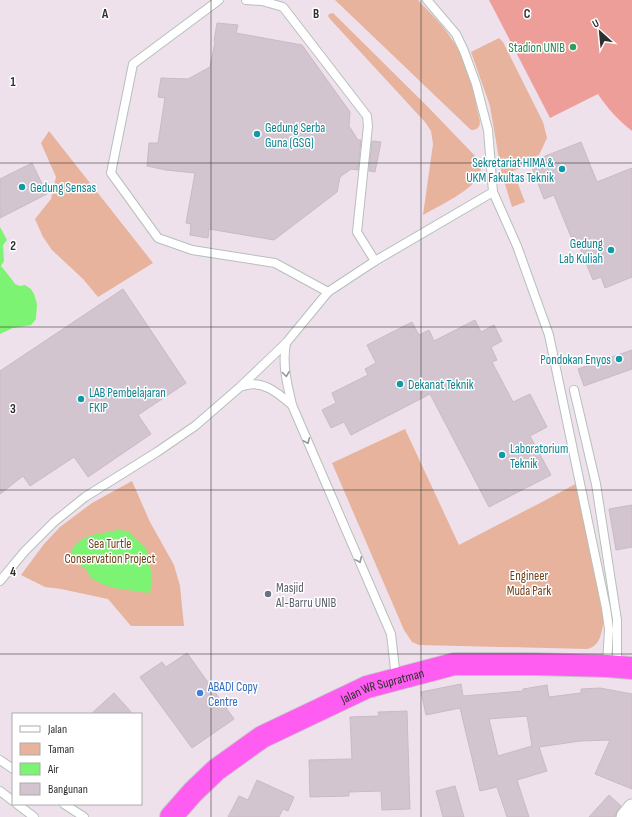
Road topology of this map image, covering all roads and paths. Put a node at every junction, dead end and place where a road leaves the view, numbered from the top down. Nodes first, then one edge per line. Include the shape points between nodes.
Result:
1 (219, 0) edge
2 (246, 0) edge
3 (427, 0) edge
4 (493, 192) junction
5 (375, 261) junction
6 (328, 292) junction
7 (286, 343) junction
8 (240, 387) junction
9 (574, 390) dead end
10 (292, 405) junction
11 (0, 581) edge
12 (619, 667) edge
13 (396, 679) junction
14 (0, 760) edge
15 (12, 768) edge
16 (0, 791) edge
17 (12, 800) edge
18 (18, 805) edge
19 (66, 805) edge
20 (632, 808) edge
21 (34, 817) edge
22 (84, 817) edge
23 (170, 817) edge
24 (625, 817) edge

1 - 6 lane via 133,64 111,173 158,238 192,250 275,263
2 - 5 lane via 283,7 367,116 357,232
3 - 4 lane via 456,34 476,84 488,130
4 - 5 lane
4 - 12 lane via 517,246 549,335
5 - 6 lane
6 - 7 lane
7 - 8 lane
7 -> 10 lane via 285,371
8 - 10 lane via 250,383 259,384 277,392
8 - 11 lane via 195,426 85,496 25,551
9 - 12 lane via 596,484 617,620
10 -> 13 lane via 391,634
12 - 13 highway, Jalan WR Supratman via 454,664
13 - 23 highway, Jalan WR Supratman via 367,687 262,738 216,770
14 - 15 lane
16 - 17 lane
18 - 21 lane
19 - 22 lane
20 - 24 street

